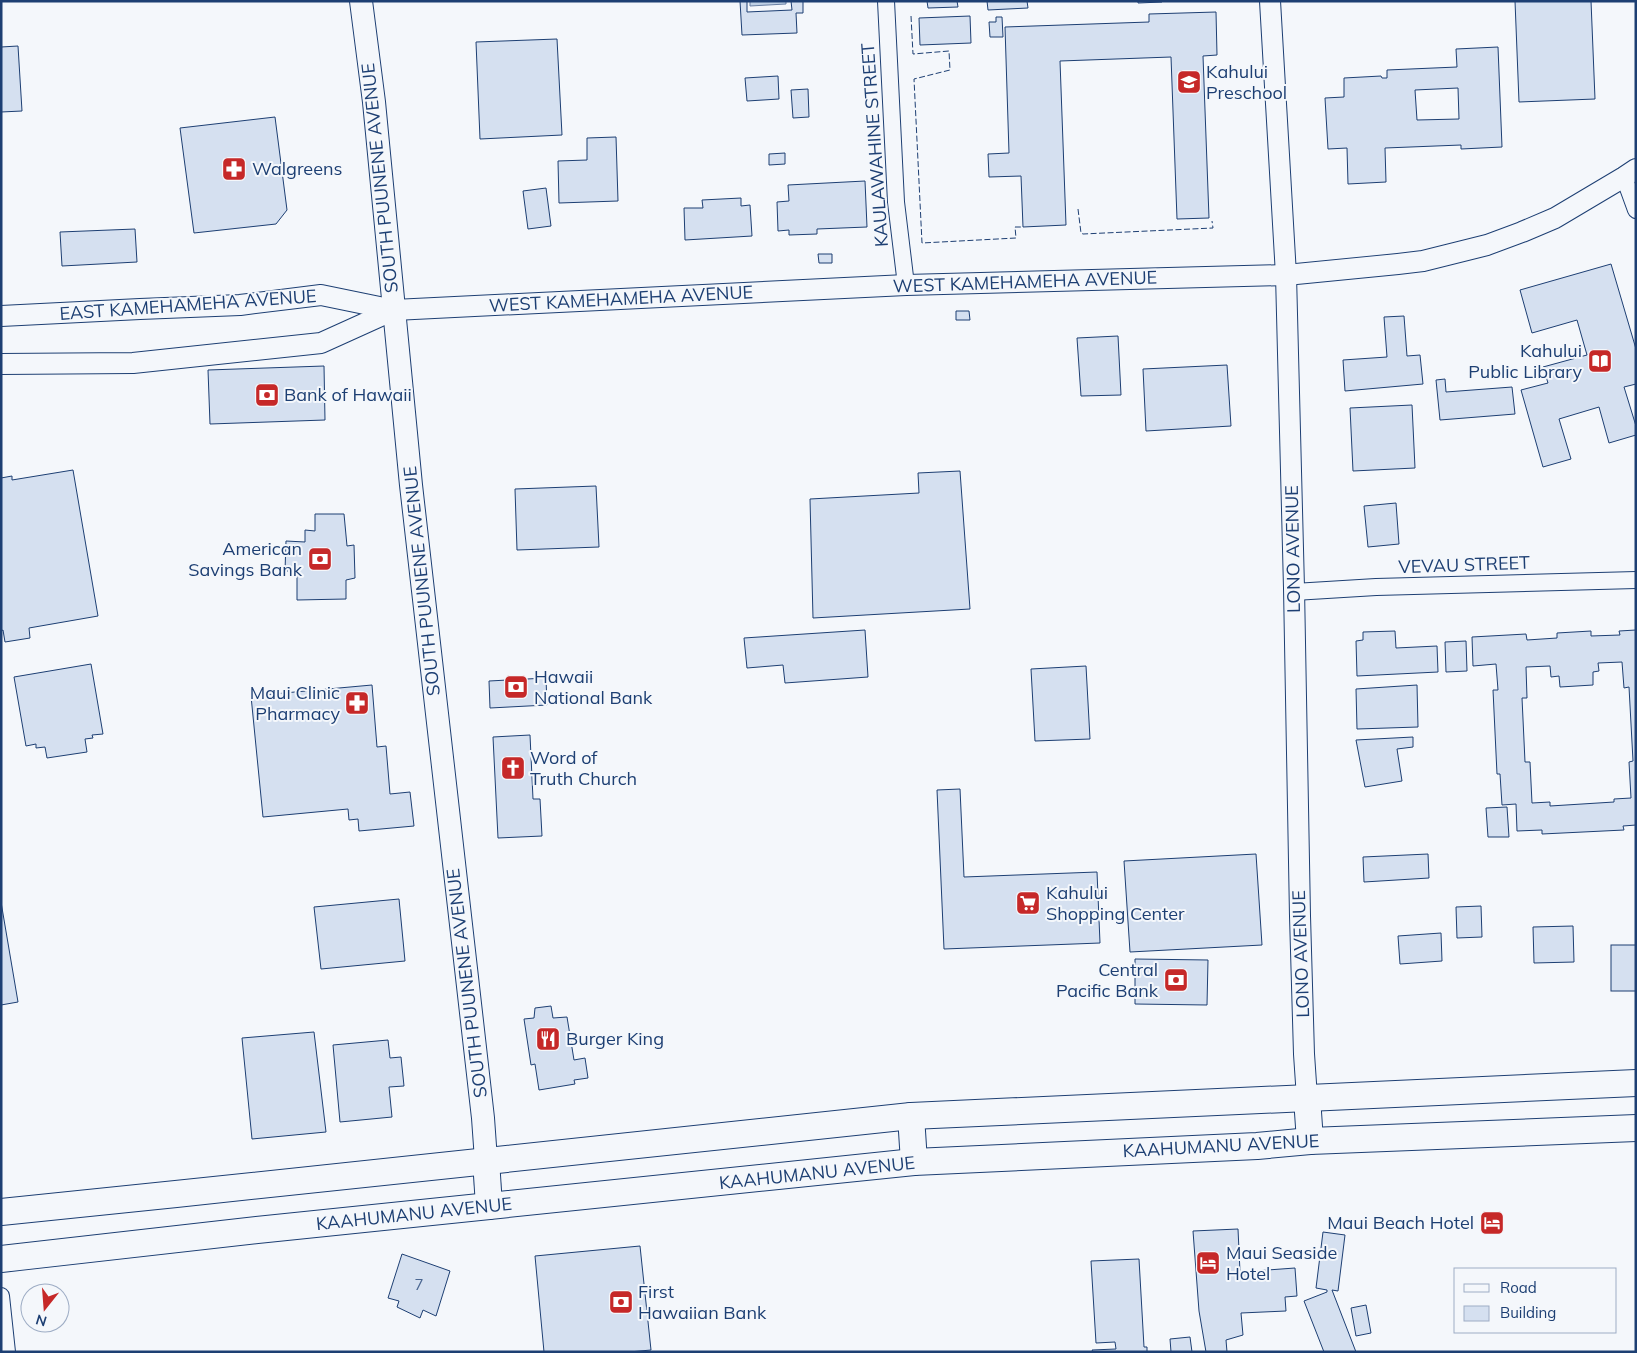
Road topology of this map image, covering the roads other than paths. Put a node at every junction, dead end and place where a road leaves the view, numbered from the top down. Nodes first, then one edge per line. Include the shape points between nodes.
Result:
1 (361, 1) edge
2 (886, 1) edge
3 (1270, 1) edge
4 (1630, 173) edge
5 (1636, 210) edge
6 (1286, 275) junction
7 (906, 285) junction
8 (394, 310) junction
9 (1, 316) edge
10 (1, 364) edge
11 (1636, 580) edge
12 (1294, 592) junction
13 (1636, 1083) edge
14 (1307, 1098) junction
15 (912, 1116) junction
16 (1636, 1128) edge
17 (1310, 1142) junction
18 (486, 1160) junction
19 (914, 1162) junction
20 (489, 1206) junction
21 (1, 1212) edge
22 (1, 1259) edge
23 (1, 1296) edge
24 (7, 1352) edge

1 - 8 main road, SOUTH PUUNENE AVENUE
2 - 7 street, KAULAWAHINE STREET via 896,202
3 - 6 street, LONO AVENUE
4 - 5 street
4 - 6 street, WEST KAMEHAMEHA AVENUE via 1555,218 1487,245 1423,261
6 - 7 street, WEST KAMEHAMEHA AVENUE
6 - 12 street, LONO AVENUE
7 - 8 street, WEST KAMEHAMEHA AVENUE
8 - 9 street, EAST KAMEHAMEHA AVENUE via 322,295 240,305
8 - 10 street via 321,343 133,362
8 - 18 main road, SOUTH PUUNENE AVENUE
11 - 12 street, VEVAU STREET
12 - 14 street, LONO AVENUE
13 - 14 main road
14 - 15 main road
14 - 17 main road
15 - 18 main road
15 - 19 main road
16 - 17 main road, KAAHUMANU AVENUE
17 - 19 main road, KAAHUMANU AVENUE
18 - 20 main road
18 - 21 main road
19 - 20 main road, KAAHUMANU AVENUE
20 - 22 main road, KAAHUMANU AVENUE
23 - 24 street

